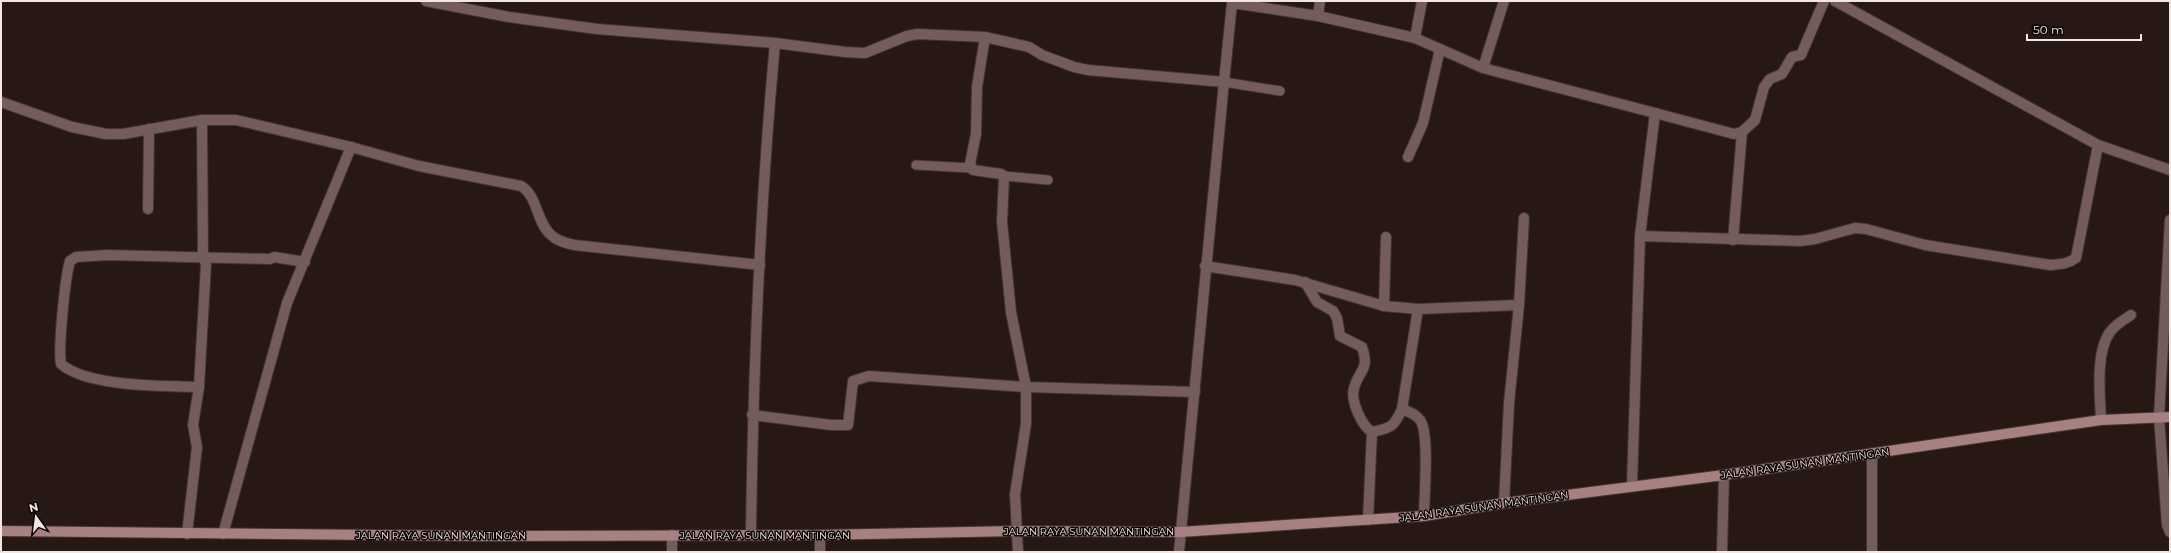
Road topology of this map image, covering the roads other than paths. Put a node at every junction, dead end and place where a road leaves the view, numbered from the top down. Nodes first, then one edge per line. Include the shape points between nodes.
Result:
1 (426, 1) edge
2 (1320, 1) edge
3 (1422, 1) edge
4 (1504, 1) edge
5 (1824, 1) edge
6 (1835, 1) edge
7 (1318, 16) junction
8 (985, 37) junction
9 (1415, 38) junction
10 (775, 43) junction
11 (1440, 49) junction
12 (1483, 68) junction
13 (1224, 82) junction
14 (1280, 92) dead end
15 (1, 102) edge
16 (1655, 113) junction
17 (202, 120) junction
18 (149, 129) junction
19 (1742, 132) junction
20 (2098, 145) junction
21 (351, 147) junction
22 (1408, 157) dead end
23 (916, 165) dead end
24 (972, 168) junction
25 (2170, 170) edge
26 (1004, 176) junction
27 (1048, 180) dead end
28 (148, 209) dead end
29 (1524, 218) dead end
30 (2170, 220) edge
31 (1640, 236) junction
32 (1386, 237) dead end
33 (1733, 240) junction
34 (203, 256) junction
35 (305, 262) junction
36 (760, 265) junction
37 (1205, 266) junction
38 (1305, 282) junction
39 (1519, 305) junction
40 (1384, 306) junction
41 (1418, 309) junction
42 (2131, 315) dead end
43 (199, 387) junction
44 (1026, 387) junction
45 (1195, 392) junction
46 (1402, 409) junction
47 (752, 415) junction
48 (2159, 417) junction
49 (2170, 417) edge
50 (2101, 420) junction
51 (1372, 432) junction
52 (1872, 453) junction
53 (1724, 475) junction
54 (1632, 485) junction
55 (1504, 503) junction
56 (1424, 516) junction
57 (1368, 520) junction
58 (1, 530) edge
59 (1016, 531) junction
60 (1180, 532) junction
61 (2170, 532) edge
62 (187, 534) junction
63 (223, 534) junction
64 (751, 534) junction
65 (820, 535) junction
66 (672, 536) junction
67 (672, 552) edge
68 (820, 552) edge
69 (1018, 552) edge
70 (1179, 552) edge
71 (1722, 552) edge
72 (1872, 552) edge

1 - 10 street via 509,17 597,29
2 - 7 street
3 - 9 street
4 - 12 street
5 - 19 street via 1801,55 1792,57 1782,74 1770,79 1764,87 1755,120
6 - 20 street
7 - 9 street
7 - 13 street via 1232,3
8 - 10 street via 918,34 865,53
8 - 13 street via 1029,47 1042,55 1088,70
8 - 24 street via 977,87 976,134 970,160
9 - 11 street
10 - 36 street via 764,160
11 - 12 street
11 - 22 street via 1423,123
12 - 16 street
13 - 14 lane
13 - 37 street
15 - 18 street via 89,132 123,134
16 - 19 street via 1734,134
16 - 31 street
17 - 18 street
17 - 21 street via 236,120
17 - 34 street
18 - 28 street
19 - 33 street
20 - 25 street
20 - 33 street via 2076,258 2070,262 2050,265 1925,244 1855,228 1800,241
21 - 35 street
21 - 36 street via 419,166 521,186 531,194 545,229 552,237 574,245
23 - 24 lane
24 - 26 street
26 - 27 lane
26 - 44 street via 1002,222 1011,312
29 - 39 street
30 - 48 street
31 - 33 street
31 - 54 street
32 - 40 street
34 - 35 street via 270,259 274,257
34 - 43 street via 206,264
34 - 43 street via 88,255 70,261 60,357 61,364 66,368 75,374 91,378 155,386
35 - 63 street via 287,303
36 - 47 street
37 - 38 street
37 - 45 street
38 - 40 street
38 - 51 street via 1317,302 1333,311 1340,336 1362,347 1364,370 1353,390 1361,422
39 - 41 street
39 - 55 street via 1508,404
40 - 41 street
41 - 46 street
42 - 50 street via 2109,333 2102,350 2099,386
43 - 62 street via 194,425 197,447
44 - 45 street
44 - 47 street via 869,376 853,381 848,425 837,426
44 - 59 street via 1026,424 1016,494
45 - 60 street
46 - 51 street via 1390,428
46 - 56 street via 1414,415 1422,424 1425,440
47 - 64 street
48 - 49 street, JALAN RAYA SUNAN MANTINGAN
48 - 50 street, JALAN RAYA SUNAN MANTINGAN
48 - 61 street via 2167,525
50 - 52 street, JALAN RAYA SUNAN MANTINGAN
51 - 57 street
52 - 53 street, JALAN RAYA SUNAN MANTINGAN
52 - 72 street
53 - 54 street, JALAN RAYA SUNAN MANTINGAN
53 - 71 street
54 - 55 street, JALAN RAYA SUNAN MANTINGAN
55 - 56 street, JALAN RAYA SUNAN MANTINGAN
56 - 57 street, JALAN RAYA SUNAN MANTINGAN
57 - 60 street, JALAN RAYA SUNAN MANTINGAN
58 - 62 street, JALAN RAYA SUNAN MANTINGAN
59 - 60 street, JALAN RAYA SUNAN MANTINGAN
59 - 65 street, JALAN RAYA SUNAN MANTINGAN
59 - 69 street
60 - 70 street
62 - 63 street, JALAN RAYA SUNAN MANTINGAN
63 - 66 street, JALAN RAYA SUNAN MANTINGAN
64 - 65 street, JALAN RAYA SUNAN MANTINGAN
64 - 66 street, JALAN RAYA SUNAN MANTINGAN
65 - 68 street
66 - 67 street

